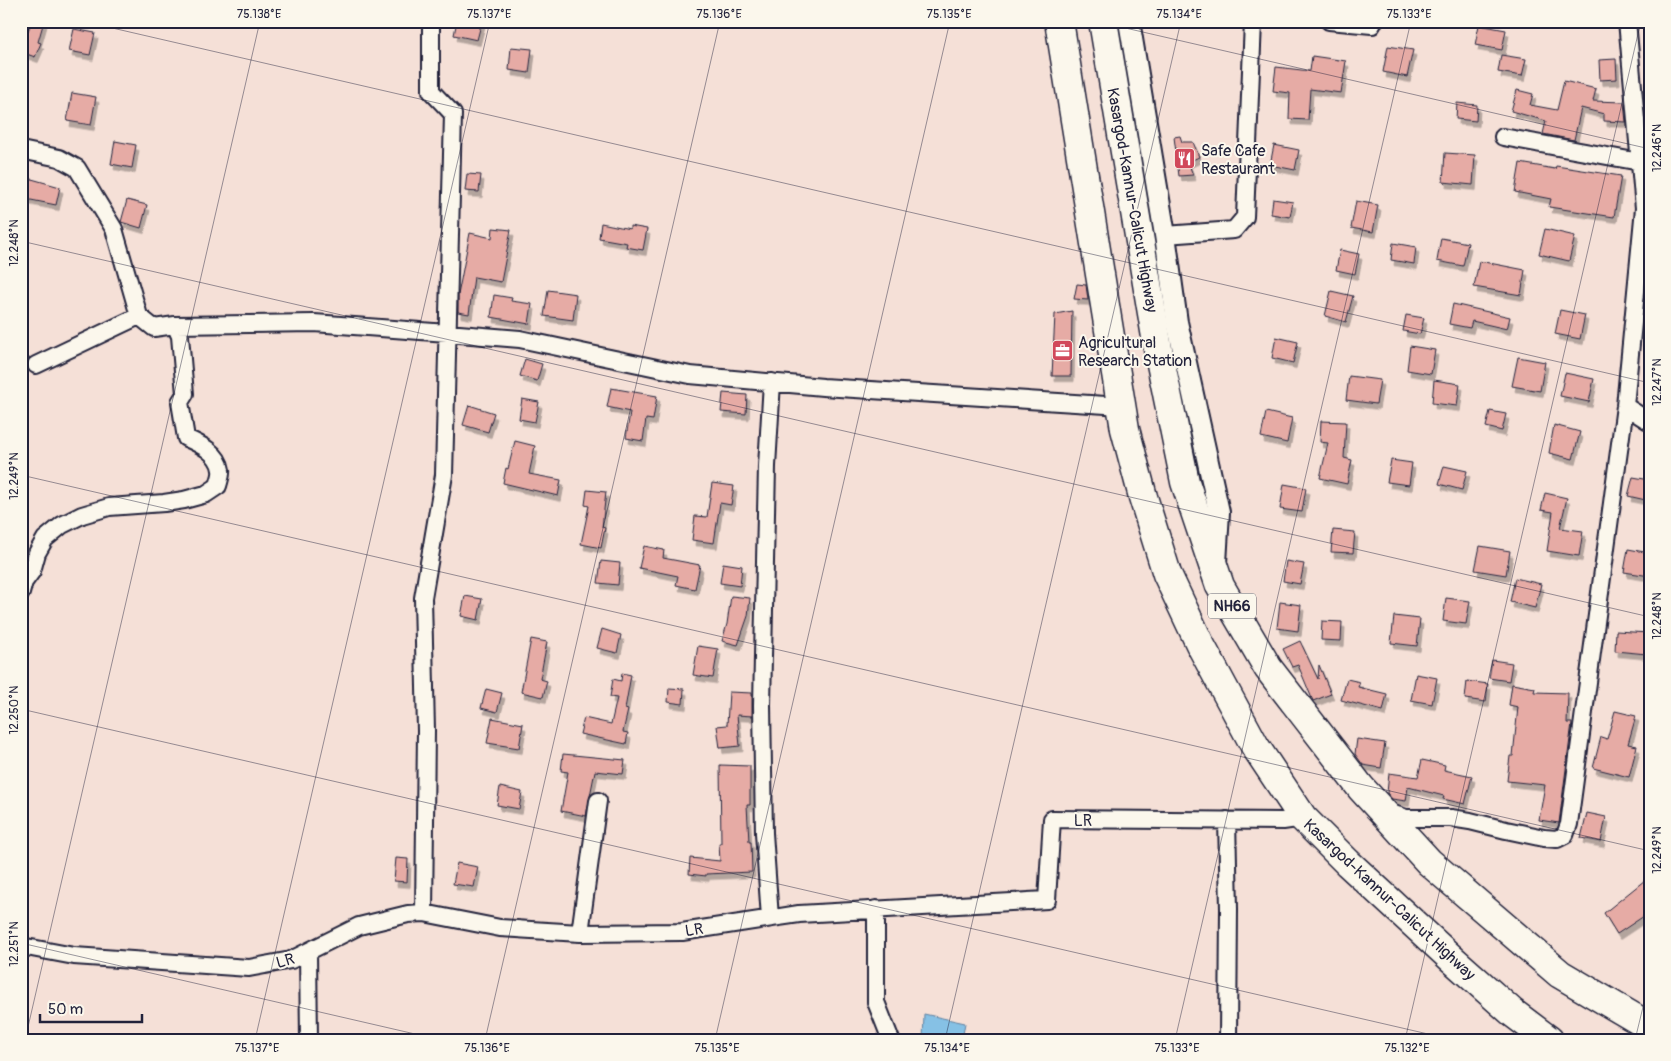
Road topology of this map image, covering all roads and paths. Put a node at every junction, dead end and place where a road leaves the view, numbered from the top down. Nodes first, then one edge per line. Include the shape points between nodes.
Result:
1 (431, 21) edge
2 (1060, 21) edge
3 (1103, 21) edge
4 (1129, 21) edge
5 (1255, 21) edge
6 (1329, 21) edge
7 (1374, 21) edge
8 (1627, 21) edge
9 (1503, 137) dead end
10 (21, 150) edge
11 (1640, 162) junction
12 (1165, 235) junction
13 (139, 316) junction
14 (175, 325) junction
15 (448, 333) junction
16 (36, 364) dead end
17 (772, 382) junction
18 (1122, 406) junction
19 (1625, 406) junction
20 (1650, 422) edge
21 (1215, 571) junction
22 (21, 593) edge
23 (598, 801) dead end
24 (1382, 811) junction
25 (1303, 818) junction
26 (1226, 820) junction
27 (876, 909) junction
28 (424, 914) junction
29 (770, 918) junction
30 (580, 934) junction
31 (21, 946) edge
32 (308, 952) junction
33 (1650, 1027) edge
34 (310, 1040) edge
35 (891, 1040) edge
36 (1228, 1040) edge
37 (1549, 1040) edge

1 - 15 street via 431,91 453,114
2 - 18 highway, Kasargod-Kannur-Calicut Highway / NH66
3 - 21 highway, Kasargod-Kannur-Calicut Highway / NH66 via 1185,482
4 - 12 street
5 - 12 street via 1245,217 1234,230
6 - 7 street via 1372,25
8 - 11 street
9 - 11 street
10 - 13 street via 59,158 77,168 114,229
11 - 19 street via 1644,208
12 - 21 street via 1177,322 1219,512
13 - 14 street via 154,328
13 - 16 street
14 - 15 street via 314,323
14 - 22 street via 180,336 184,394 180,402 186,438 216,456 222,471 218,486 206,494 171,502 109,507 62,525 45,539
15 - 17 street via 520,339 690,375
15 - 28 street via 444,475 423,598 426,730
17 - 18 street
17 - 29 street via 762,705 764,833
18 - 25 highway, Kasargod-Kannur-Calicut Highway / NH66 via 1143,497 1167,574 1200,644 1255,746
19 - 20 street
19 - 24 street via 1584,721 1565,835 1557,839 1544,838 1470,821 1406,818
21 - 24 highway, Kasargod-Kannur-Calicut Highway / NH66 via 1220,586 1268,668
23 - 30 street
24 - 33 highway, Kasargod-Kannur-Calicut Highway / NH66 via 1429,862 1560,974
25 - 26 street, LR
25 - 37 highway, Kasargod-Kannur-Calicut Highway / NH66 via 1451,958
26 - 27 street, LR via 1052,820 1047,900
26 - 36 street via 1230,909
27 - 29 street, LR
27 - 35 street via 876,1002
28 - 30 street, LR via 500,928
28 - 32 street, LR via 408,914 359,926
29 - 30 street, LR via 682,932
31 - 32 street, LR via 74,956 249,968 291,960
32 - 34 street

